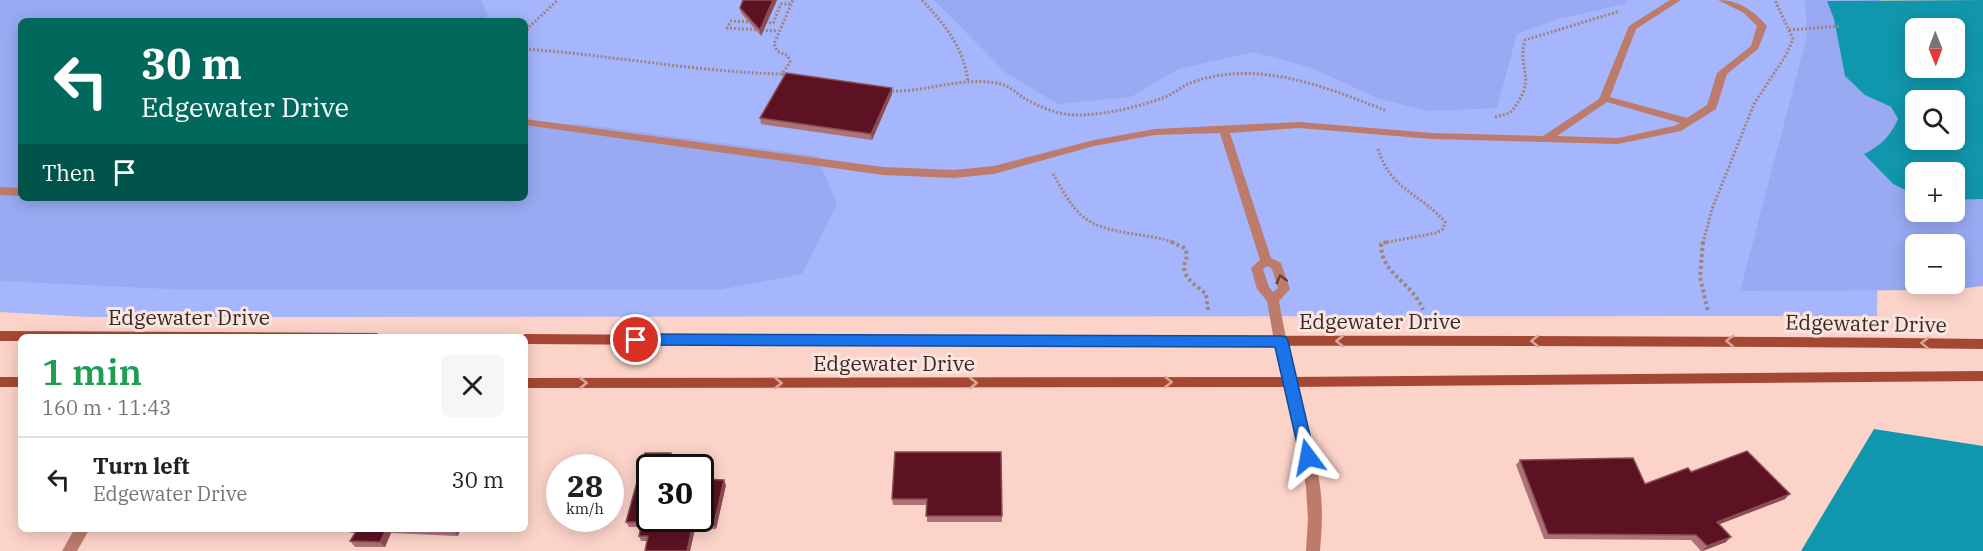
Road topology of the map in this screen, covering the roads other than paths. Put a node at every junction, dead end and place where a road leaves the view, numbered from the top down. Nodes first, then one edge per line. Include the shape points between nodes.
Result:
1 (1676, 0) edge
2 (1723, 0) edge
3 (1604, 98) junction
4 (528, 122) edge
5 (1689, 122) junction
6 (1224, 130) junction
7 (1543, 140) junction
8 (0, 191) edge
9 (18, 192) edge
10 (1266, 261) junction
11 (1274, 300) junction
12 (0, 336) edge
13 (18, 336) edge
14 (528, 339) edge
15 (1281, 341) junction
16 (1983, 344) edge
17 (1983, 376) edge
18 (0, 382) edge
19 (18, 382) edge
20 (1290, 382) junction
21 (528, 383) edge
22 (81, 532) edge
23 (69, 551) edge
24 (1312, 551) edge

1 - 3 street via 1632,28
2 - 5 street via 1747,11 1762,27 1755,47 1722,73 1712,107
3 - 5 street
3 - 7 street
4 - 6 street via 883,171 954,174 994,170 1094,143 1155,132
5 - 7 street via 1677,129 1618,141
6 - 7 street via 1299,125
6 - 10 street
8 - 9 street
10 - 11 street via 1257,268 1263,289
11 -> 10 street via 1284,289 1277,266
11 - 15 street
12 - 13 street, Edgewater Drive
14 - 15 street, Edgewater Drive
16 -> 15 street, Edgewater Drive
15 - 20 street
17 - 20 street, Edgewater Drive
18 - 19 street
21 -> 20 street, Edgewater Drive
20 - 24 street via 1314,498
22 - 23 street

